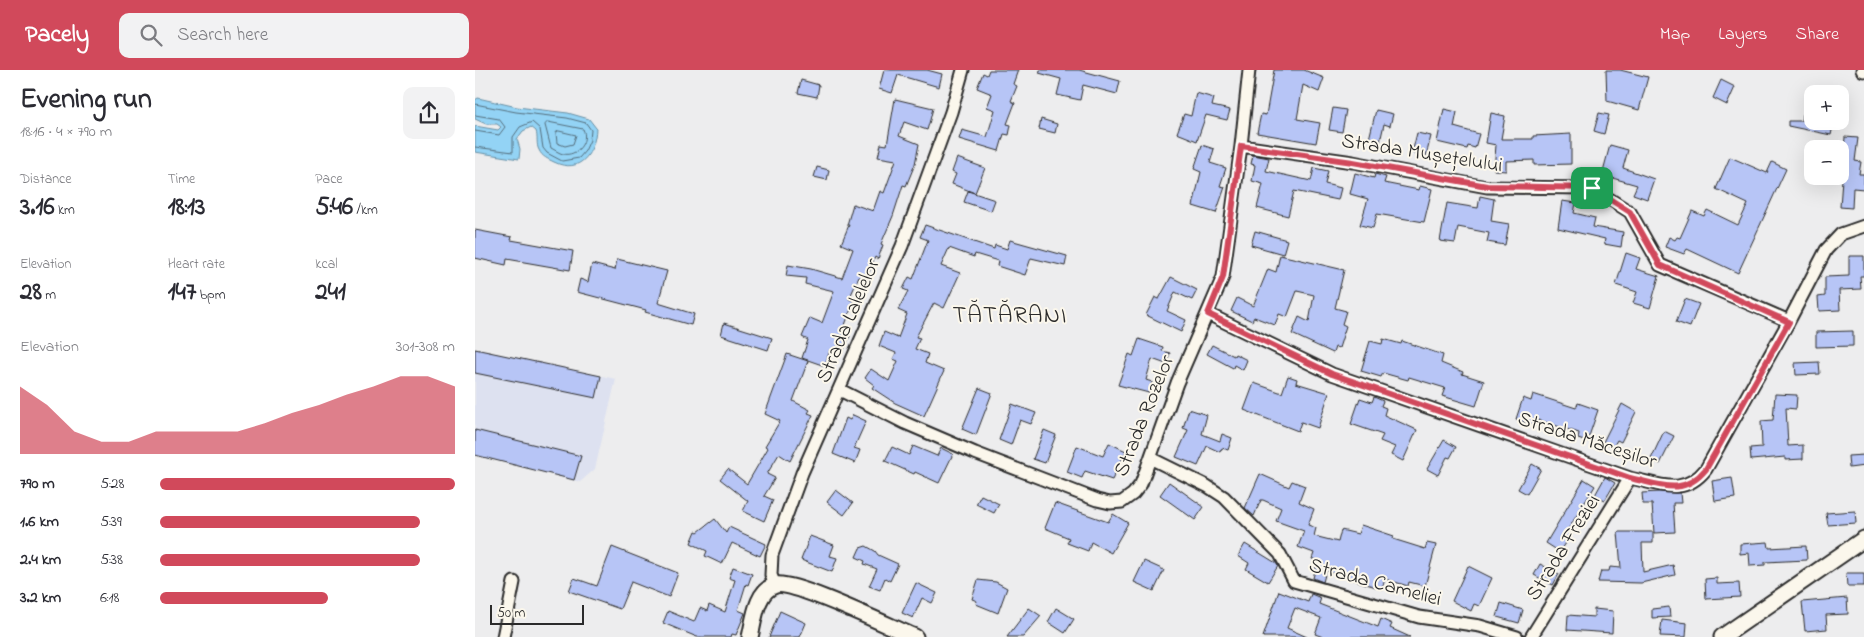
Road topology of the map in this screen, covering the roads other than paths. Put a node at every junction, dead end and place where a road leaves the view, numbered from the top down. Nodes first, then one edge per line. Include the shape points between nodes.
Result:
1 (963, 70) edge
2 (1249, 70) edge
3 (1241, 146) junction
4 (1864, 226) edge
5 (1208, 314) junction
6 (1789, 322) junction
7 (840, 390) junction
8 (1152, 459) junction
9 (1630, 478) junction
10 (1864, 539) edge
11 (514, 582) dead end
12 (775, 585) junction
13 (503, 637) edge
14 (750, 637) edge
15 (915, 637) edge
16 (1517, 637) edge
17 (1531, 637) edge
18 (1722, 637) edge

1 - 7 street, Strada Lalelelor via 902,246
2 - 3 street, Strada Rozelor
3 - 5 street, Strada Rozelor via 1223,277
3 - 6 street, Strada Mușețelului via 1487,186 1592,188 1630,212 1660,265
4 - 6 street, Strada Măceșilor via 1841,234 1826,250
5 - 8 street, Strada Rozelor via 1177,383
5 - 9 street, Strada Măceșilor via 1332,374
6 - 9 street, Strada Măceșilor via 1697,480 1687,486 1667,486
7 - 8 street, Strada Rozelor via 975,453 1110,503 1122,502 1133,494
7 - 12 street, Strada Lalelelor via 802,473 772,555 771,576
8 - 16 street, Strada Cameliei via 1224,497 1280,554 1294,581 1419,617 1480,626
9 - 17 street, Strada Freziei
10 - 18 main road
11 - 13 street
12 - 14 main road via 759,600
12 - 15 main road via 786,584 823,597

